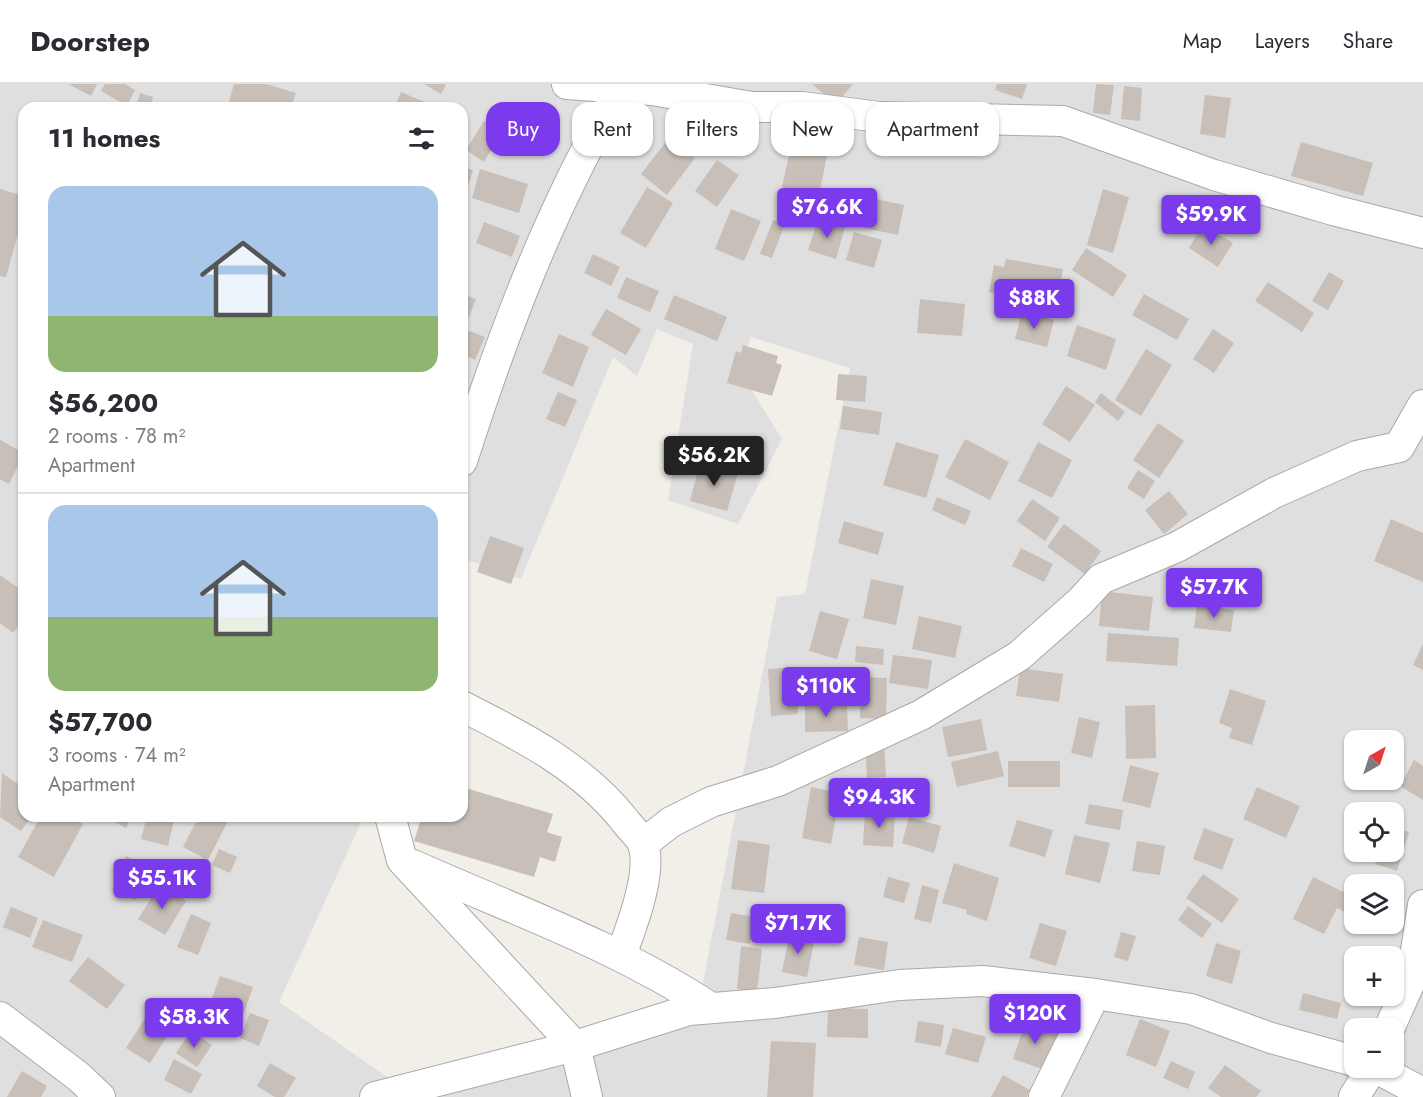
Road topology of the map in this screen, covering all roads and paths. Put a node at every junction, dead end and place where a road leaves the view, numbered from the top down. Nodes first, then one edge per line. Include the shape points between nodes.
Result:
1 (567, 84) edge
2 (622, 85) edge
3 (1423, 233) edge
4 (1423, 405) edge
5 (468, 442) edge
6 (468, 709) edge
7 (392, 822) edge
8 (643, 844) junction
9 (402, 860) junction
10 (1423, 905) edge
11 (621, 955) junction
12 (1095, 994) junction
13 (711, 1008) junction
14 (0, 1017) edge
15 (1394, 1018) edge
16 (575, 1046) junction
17 (1344, 1058) edge
18 (1367, 1078) edge
19 (1394, 1078) edge
20 (1423, 1093) edge
21 (100, 1097) edge
22 (375, 1097) edge
23 (587, 1097) edge
24 (1044, 1097) edge
25 (1354, 1097) edge

1 - 2 street
2 - 3 street via 752,107 802,107 879,117 1063,122 1214,175
2 - 5 street via 569,181 531,263
4 - 8 street via 1399,447 1357,456 1274,493 1177,547 1101,579 1019,656 921,715 778,781 711,802 671,822
6 - 8 street via 573,769 608,800
7 - 9 street
8 - 11 street via 644,878 638,910
9 - 11 street
9 - 16 street
10 - 15 street via 1412,977
11 - 13 street via 668,979
12 - 13 street via 983,981 899,985
12 - 17 street via 1191,1009 1271,1038
12 - 24 street
13 - 16 street via 689,1010
14 - 21 street
16 - 22 street
16 - 23 street
18 - 25 street
19 - 20 street

